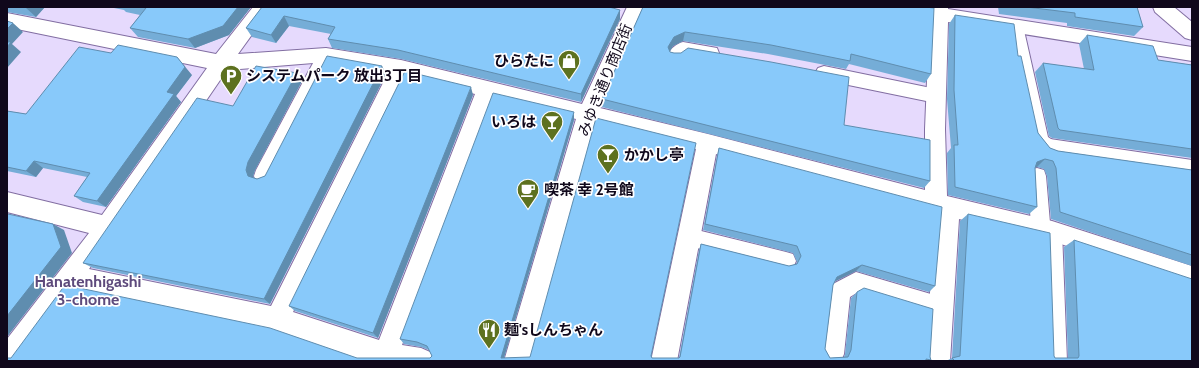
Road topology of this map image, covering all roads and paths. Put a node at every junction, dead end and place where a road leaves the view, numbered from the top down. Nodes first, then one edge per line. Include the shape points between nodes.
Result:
1 (263, 7) edge
2 (1162, 7) edge
3 (629, 10) edge
4 (935, 10) edge
5 (7, 20) edge
6 (1015, 26) junction
7 (1192, 33) edge
8 (1192, 54) edge
9 (326, 55) junction
10 (676, 56) edge
11 (729, 56) edge
12 (221, 63) junction
13 (401, 68) junction
14 (806, 70) edge
15 (488, 89) junction
16 (936, 96) junction
17 (587, 115) junction
18 (708, 143) junction
19 (1050, 148) joint
20 (1192, 169) edge
21 (263, 176) edge
22 (1037, 176) edge
23 (7, 202) edge
24 (942, 204) junction
25 (107, 227) junction
26 (1046, 230) junction
27 (689, 237) junction
28 (786, 261) dead end
29 (71, 277) junction
30 (1192, 277) edge
31 (941, 307) junction
32 (277, 318) junction
33 (833, 354) dead end
34 (374, 355) edge
35 (7, 360) edge
36 (668, 360) edge
37 (421, 361) edge
38 (517, 361) edge
39 (937, 361) edge
40 (1056, 361) edge

1 - 12 street
2 - 7 street
3 - 17 street, みゆき通り商店街
4 - 6 street
4 - 16 street
5 - 12 street
6 - 8 street
6 - 19 lane via 1040,141
9 - 12 street
9 - 13 street
9 - 21 lane
10 - 11 lane via 683,48
12 - 25 street
13 - 15 street
13 - 32 street
14 - 16 lane
15 - 17 street
15 - 34 street
16 - 24 street
17 - 18 street
17 - 38 street, みゆき通り商店街
18 - 24 street
18 - 27 street
19 - 20 street
22 - 26 lane
23 - 25 street
24 - 26 street
24 - 31 street
25 - 29 street
26 - 30 street
26 - 40 lane
27 - 28 lane
27 - 36 street
29 - 32 street
29 - 35 street
31 - 33 lane via 856,282 840,291
31 - 39 street
32 - 34 street
34 - 37 street

